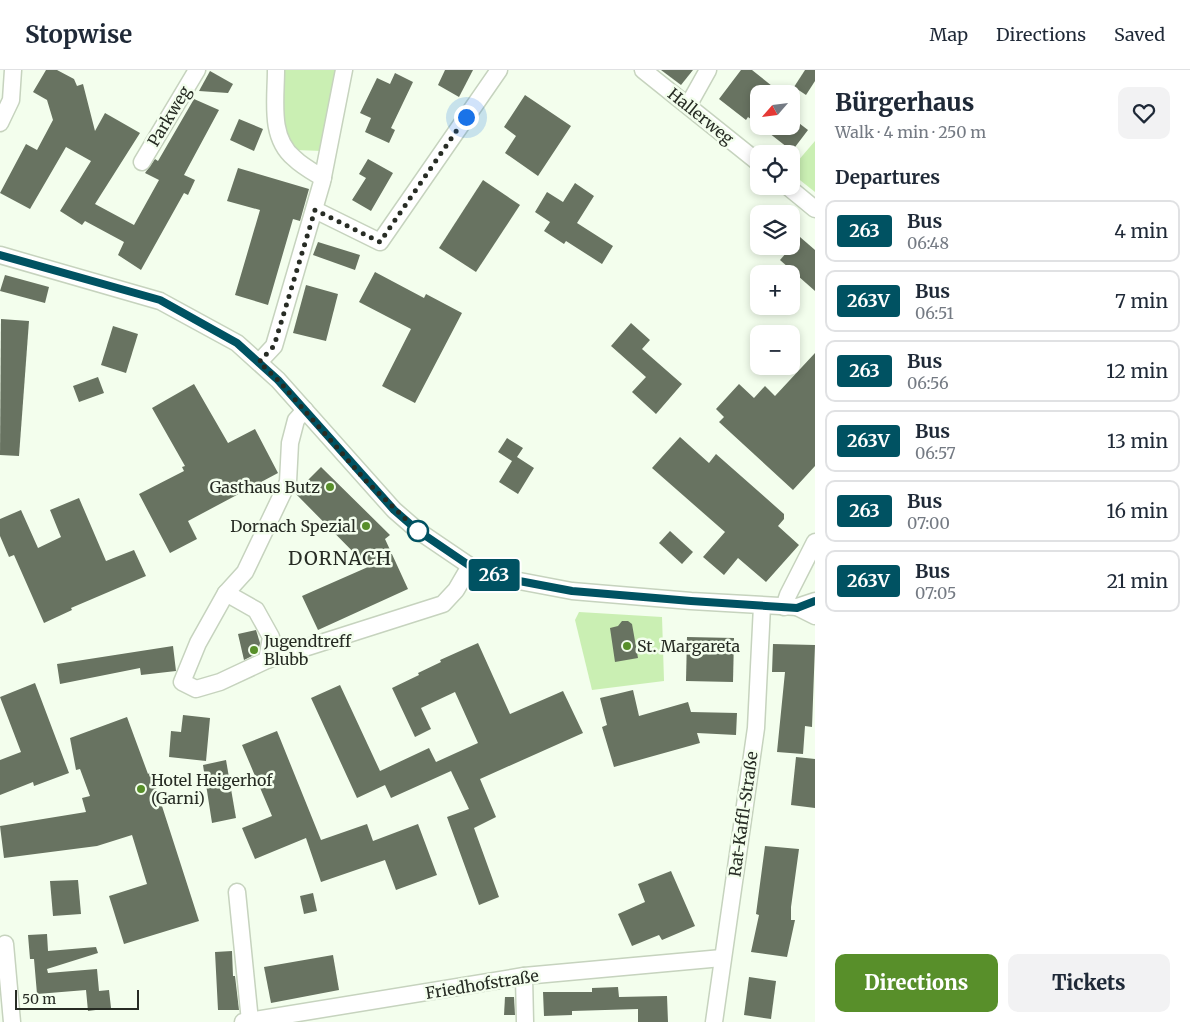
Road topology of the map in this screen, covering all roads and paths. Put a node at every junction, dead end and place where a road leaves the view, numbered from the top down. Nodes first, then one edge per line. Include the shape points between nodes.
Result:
1 (13, 70) edge
2 (197, 70) edge
3 (276, 70) edge
4 (344, 70) edge
5 (498, 70) edge
6 (644, 70) edge
7 (708, 70) edge
8 (689, 104) junction
9 (0, 123) edge
10 (750, 155) edge
11 (142, 162) dead end
12 (323, 178) junction
13 (798, 195) edge
14 (315, 210) junction
15 (815, 210) edge
16 (0, 255) edge
17 (259, 362) junction
18 (305, 410) junction
19 (815, 542) edge
20 (470, 566) junction
21 (226, 593) junction
22 (815, 601) edge
23 (762, 606) junction
24 (791, 607) junction
25 (815, 616) edge
26 (266, 660) junction
27 (237, 892) dead end
28 (5, 944) dead end
29 (722, 958) junction
30 (524, 976) junction
31 (325, 1015) edge
32 (12, 1022) edge
33 (246, 1022) edge
34 (525, 1022) edge
35 (714, 1022) edge

1 - 9 street via 11,100
2 - 11 street, Parkweg
3 - 12 street via 278,139 293,158
4 - 12 street
5 - 14 street via 380,242
6 - 8 street, Hallerweg
7 - 8 street
8 - 10 street, Hallerweg
12 - 14 street
13 - 15 street
14 - 17 street via 274,346
16 - 17 street via 160,300 230,339
17 - 18 street
18 - 20 street via 394,510
18 - 21 street via 296,420 292,435 288,482 245,572
19 - 24 street via 788,595
20 - 23 street via 538,586
20 - 26 street via 443,604
21 - 26 street via 256,610 270,637
21 - 26 street via 198,643 182,682 196,689 220,682
22 - 24 street
23 - 24 street
23 - 29 street, Rat-Kaffl-Straße via 756,728
24 - 25 street
27 - 33 street
28 - 32 street
29 - 30 street, Friedhofstraße
29 - 35 street, Rat-Kaffl-Straße
30 - 31 street, Friedhofstraße
30 - 34 street
31 - 33 street, Friedhofstraße

